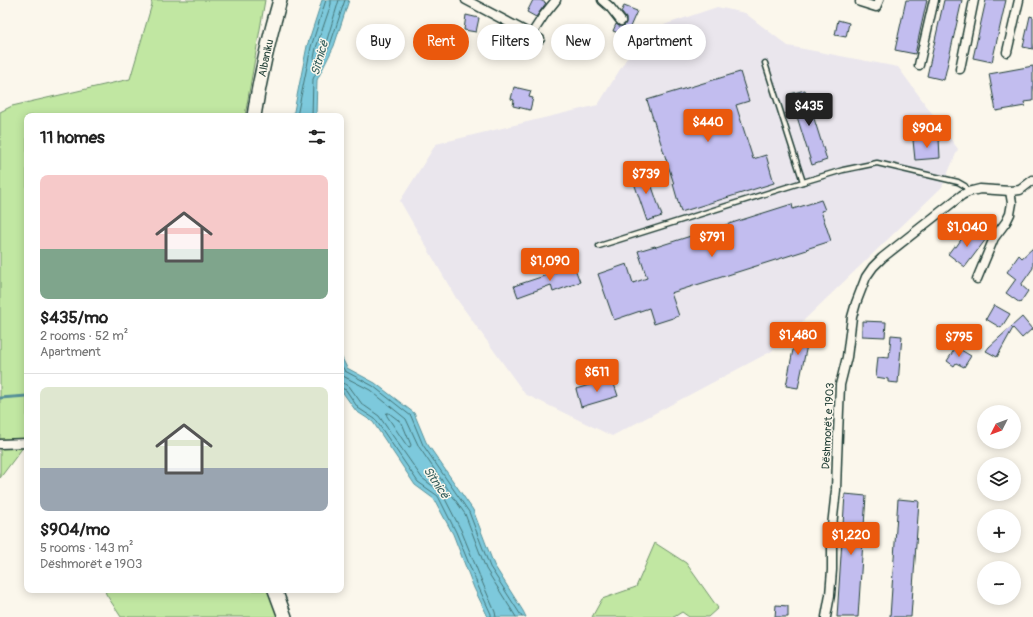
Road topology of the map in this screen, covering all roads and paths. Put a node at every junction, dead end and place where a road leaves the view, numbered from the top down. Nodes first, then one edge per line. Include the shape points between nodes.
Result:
1 (280, 0) edge
2 (466, 0) edge
3 (556, 0) edge
4 (602, 0) edge
5 (879, 0) edge
6 (934, 0) edge
7 (974, 0) edge
8 (1019, 0) edge
9 (860, 2) dead end
10 (621, 21) dead end
11 (511, 24) edge
12 (538, 24) edge
13 (1007, 52) dead end
14 (765, 63) dead end
15 (920, 65) dead end
16 (960, 69) dead end
17 (254, 113) edge
18 (1033, 180) edge
19 (803, 182) junction
20 (1010, 191) junction
21 (968, 192) junction
22 (599, 246) dead end
23 (977, 278) dead end
24 (24, 443) edge
25 (0, 444) edge
26 (276, 593) edge
27 (285, 617) edge
28 (826, 617) edge

1 - 17 main road, Albaniku
2 - 11 street
3 - 12 street
4 - 10 street
5 - 9 street via 876,7
6 - 15 street
7 - 16 street
8 - 13 street
14 - 19 lane
18 - 20 street, Dëshmorët e 1903 via 1020,190
19 - 21 lane via 877,163 961,183
19 - 22 lane
20 - 21 street, Dëshmorët e 1903 via 980,189
20 - 23 street via 1010,214 994,238
21 - 28 street, Dëshmorët e 1903 via 878,262 866,277 856,303 840,385 832,570
24 - 25 street
26 - 27 main road

